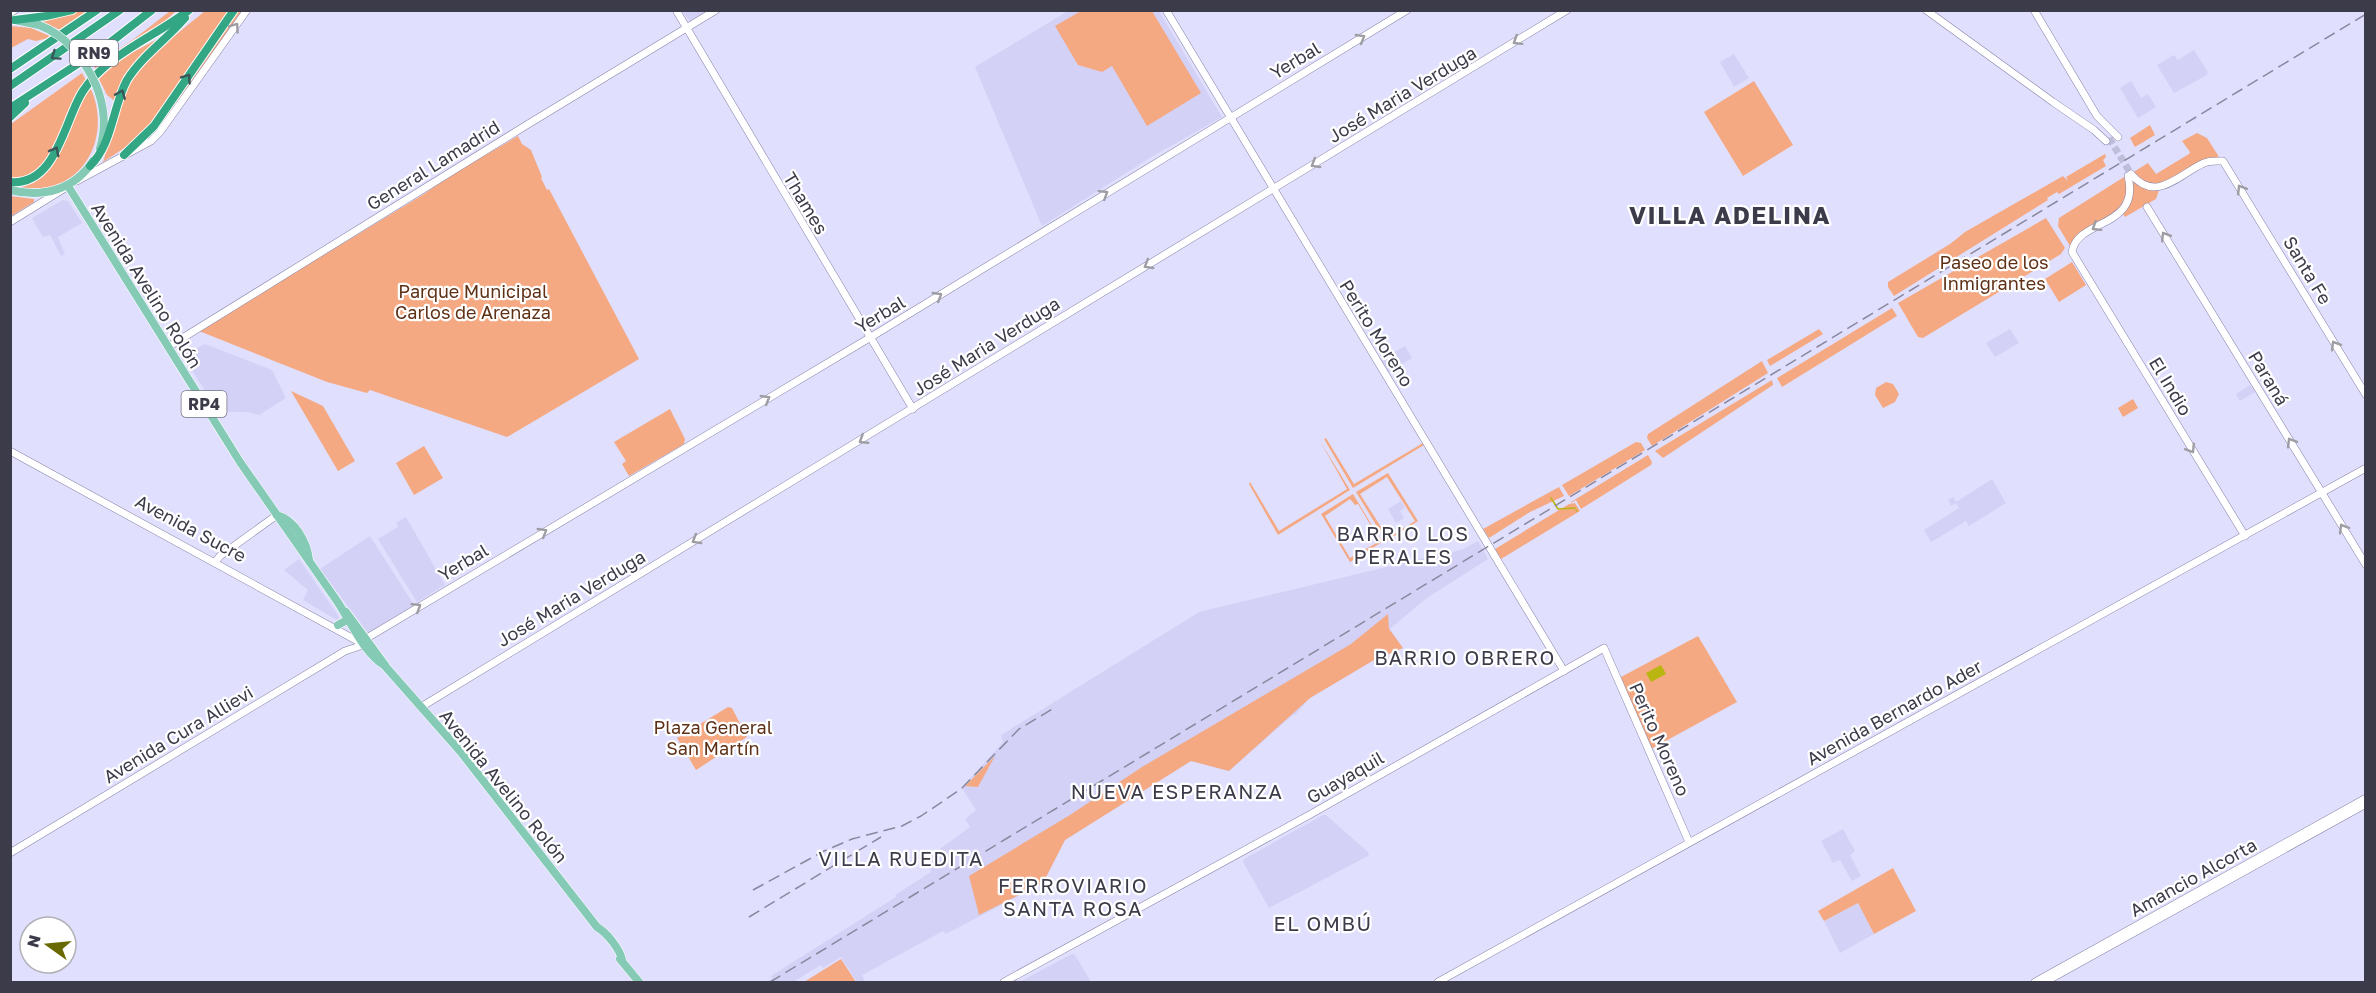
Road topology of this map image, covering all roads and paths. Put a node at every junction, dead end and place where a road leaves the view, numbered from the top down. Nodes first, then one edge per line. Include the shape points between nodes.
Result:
1 (72, 10) edge
2 (97, 10) edge
3 (120, 10) edge
4 (152, 10) edge
5 (190, 10) edge
6 (234, 10) edge
7 (247, 10) edge
8 (676, 10) edge
9 (716, 10) edge
10 (1166, 10) edge
11 (1407, 10) edge
12 (1567, 10) edge
13 (1926, 10) edge
14 (2034, 10) edge
15 (13, 16) edge
16 (687, 28) junction
17 (10, 69) edge
18 (10, 86) edge
19 (34, 94) junction
20 (10, 108) edge
21 (10, 117) edge
22 (1230, 117) junction
23 (2118, 137) tunnel mouth
24 (2107, 139) tunnel mouth
25 (124, 155) junction
26 (90, 166) junction
27 (10, 182) edge
28 (68, 186) junction
29 (10, 190) edge
30 (1273, 190) junction
31 (2147, 207) dead end
32 (10, 222) edge
33 (2072, 252) joint
34 (871, 338) junction
35 (168, 347) junction
36 (2366, 395) edge
37 (913, 409) junction
38 (10, 446) edge
39 (10, 451) edge
40 (2366, 468) edge
41 (2322, 492) junction
42 (277, 515) junction
43 (2245, 536) junction
44 (216, 560) junction
45 (2366, 565) edge
46 (341, 608) junction
47 (347, 620) junction
48 (338, 625) junction
49 (352, 637) junction
50 (366, 644) junction
51 (350, 648) junction
52 (1604, 648) joint
53 (1564, 670) junction
54 (421, 707) junction
55 (2366, 798) edge
56 (2366, 804) edge
57 (1689, 842) junction
58 (10, 853) edge
59 (639, 982) edge
60 (1004, 982) edge
61 (1438, 982) edge
62 (2035, 982) edge
63 (2045, 982) edge

1 - 15 highway
2 - 17 highway
3 -> 18 highway, RN9
4 - 19 highway, RN9
26 -> 5 highway via 104,149 131,74
27 -> 5 highway via 27,180 46,166 78,100 96,75
25 -> 6 highway via 154,126
25 -> 7 street via 151,141 168,123
8 - 16 street, Thames
9 - 16 street, General Lamadrid
10 - 22 street, Perito Moreno
22 -> 11 street, Yerbal
12 -> 30 street, José Maria Verduga
13 - 24 street
14 - 23 street via 2097,116
15 - 26 main road, bridge via 39,25 70,44 96,85 104,129
16 - 34 street, Thames
16 - 35 street, General Lamadrid
19 - 20 highway, RN9
19 - 21 highway
22 - 30 street, Perito Moreno
34 -> 22 street, Yerbal
25 - 28 street
26 - 28 main road
28 - 29 main road via 40,193
28 - 32 street
28 - 35 main road, Avenida Avelino Rolón / RP4
30 -> 37 street, José Maria Verduga
30 - 53 street, Perito Moreno
41 -> 31 street, Paraná
36 -> 33 street, Santa Fe via 2223,160 2205,162 2158,187 2141,184 2130,175 2131,194 2126,206 2080,237
33 -> 43 street, El Indio
34 - 37 street, Thames
50 -> 34 street, Yerbal
35 - 42 main road, Avenida Avelino Rolón / RP4
37 -> 54 street, José Maria Verduga
38 - 44 street, Avenida Sucre
39 - 44 street, Avenida Sucre
40 - 41 street, Avenida Bernardo Ader
41 - 43 street, Avenida Bernardo Ader
45 -> 41 street, Paraná
42 - 44 street
42 - 46 main road, Avenida Avelino Rolón / RP4
43 - 57 street, Avenida Bernardo Ader
44 - 48 street, Avenida Sucre
44 - 49 street, Avenida Sucre
46 - 47 main road, Avenida Avelino Rolón / RP4
46 - 50 main road, Avenida Avelino Rolón / RP4 via 350,615
47 - 48 main road
47 - 50 main road, Avenida Avelino Rolón / RP4
48 - 49 street, Avenida Sucre
49 - 50 street, Avenida Sucre
49 - 51 street
50 - 51 street, Avenida Cura Allievi
50 - 54 main road, Avenida Avelino Rolón / RP4
51 - 58 street, Avenida Cura Allievi
52 - 53 street, Guayaquil
52 - 57 street, Perito Moreno
53 - 60 street, Guayaquil
54 - 59 main road, Avenida Avelino Rolón / RP4 via 602,930
55 - 62 street, Amancio Alcorta
56 - 63 street
57 - 61 street, Avenida Bernardo Ader

